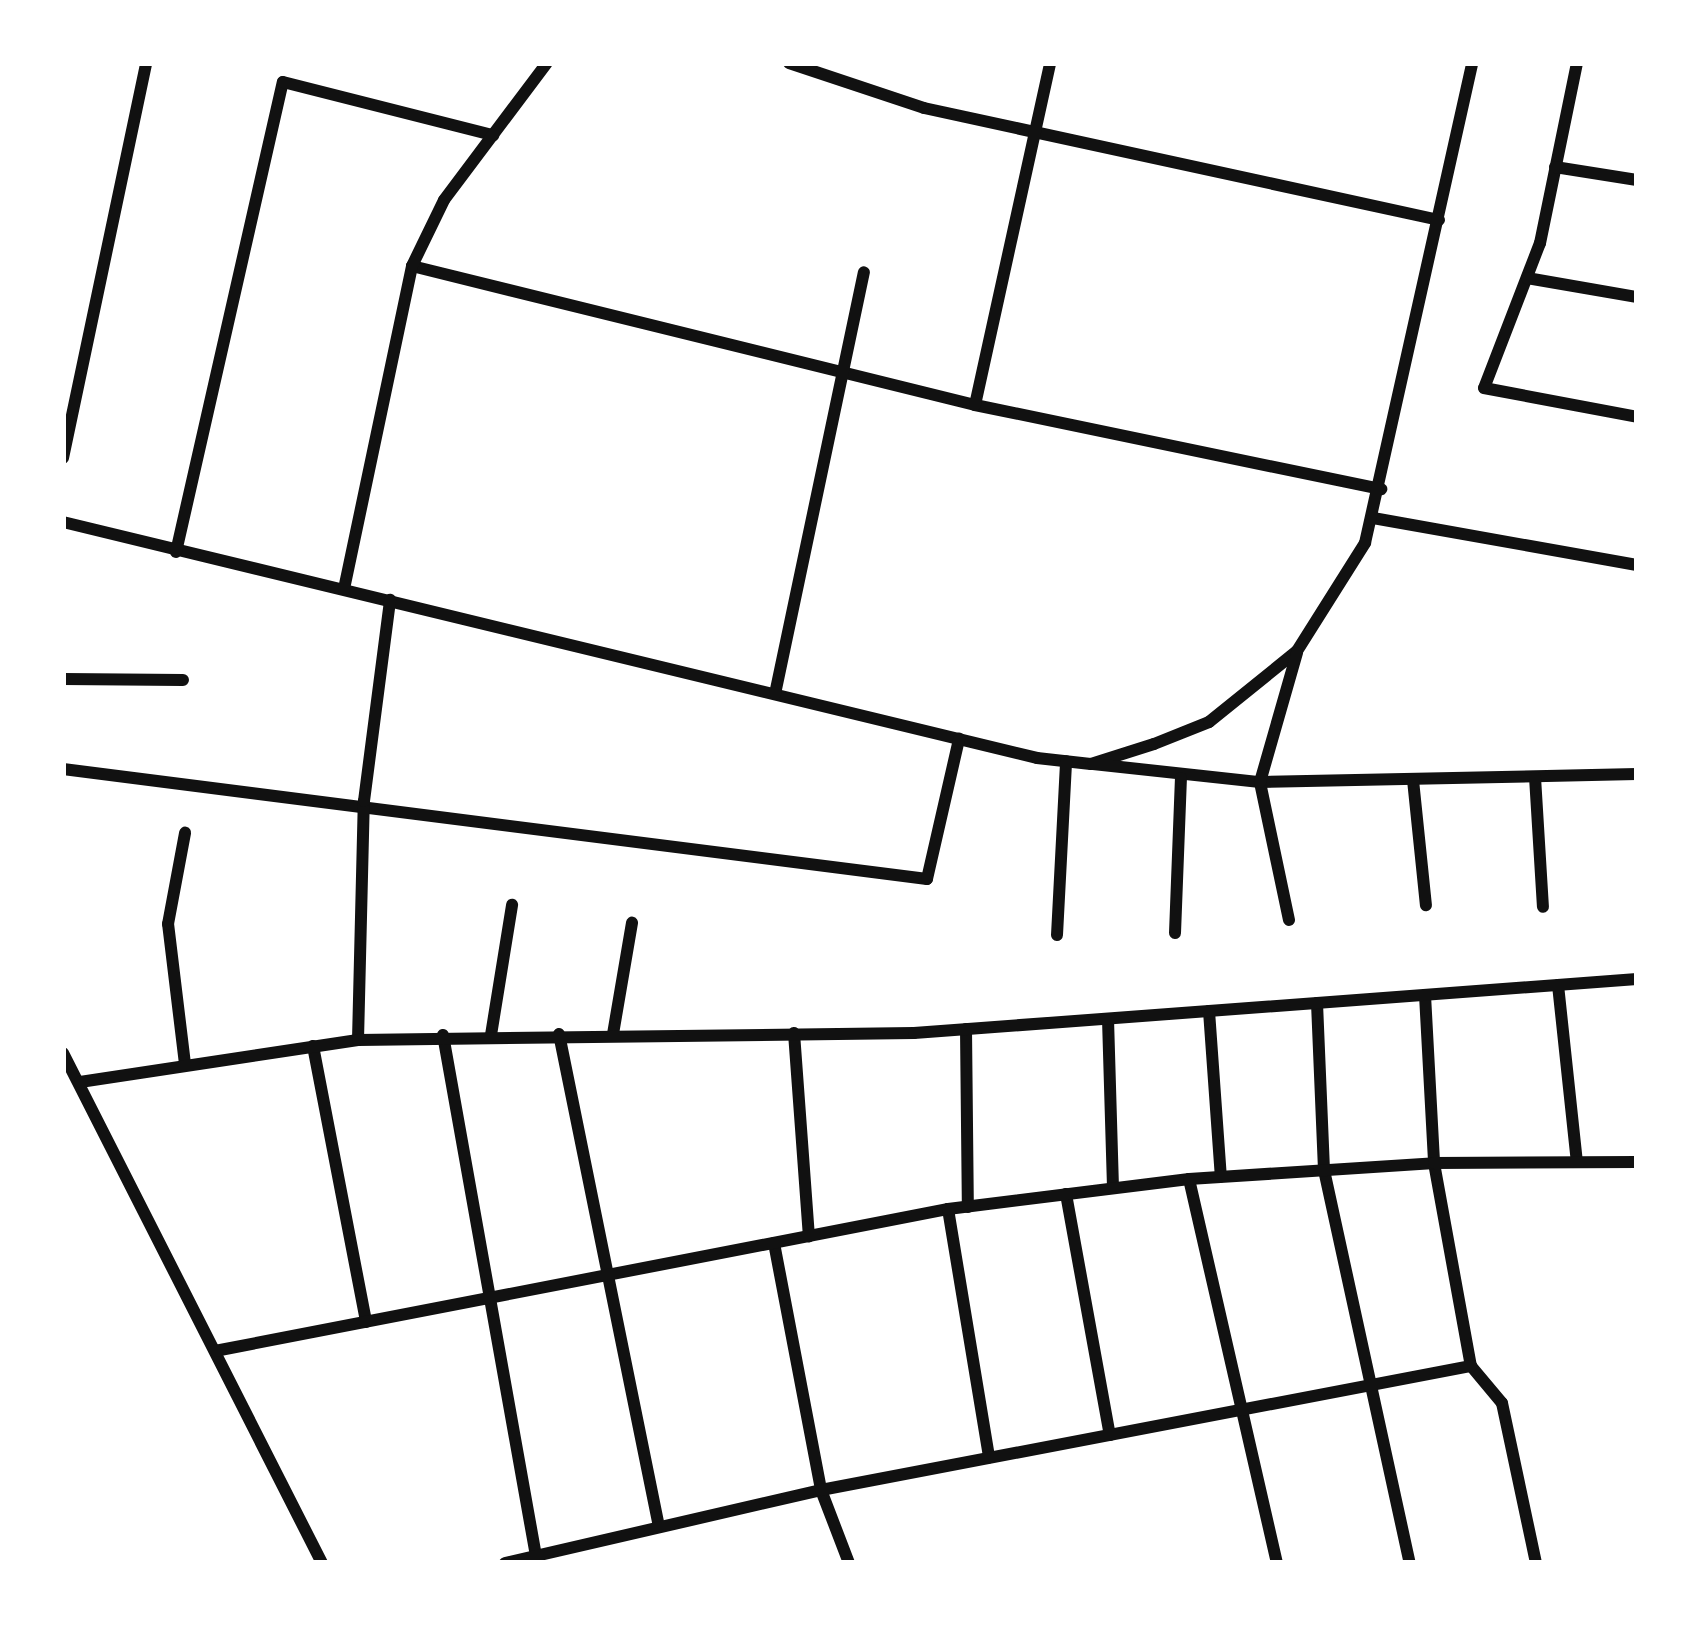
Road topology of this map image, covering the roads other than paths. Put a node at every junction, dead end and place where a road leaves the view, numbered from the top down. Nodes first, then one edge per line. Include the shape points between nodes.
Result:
1 (146, 63) edge
2 (548, 63) edge
3 (789, 63) edge
4 (1050, 63) edge
5 (1472, 63) edge
6 (1577, 63) edge
7 (1036, 127) junction
8 (493, 135) junction
9 (1556, 167) junction
10 (1637, 180) edge
11 (1438, 220) junction
12 (412, 266) junction
13 (865, 272) dead end
14 (1527, 278) junction
15 (1637, 298) edge
16 (837, 373) junction
17 (975, 405) junction
18 (1637, 417) edge
19 (63, 458) edge
20 (1381, 489) junction
21 (1373, 518) junction
22 (63, 522) edge
23 (176, 552) junction
24 (1637, 565) edge
25 (344, 589) junction
26 (390, 600) junction
27 (1297, 651) junction
28 (63, 679) edge
29 (183, 680) dead end
30 (775, 694) junction
31 (958, 739) junction
32 (1066, 761) junction
33 (1091, 764) junction
34 (63, 769) edge
35 (1637, 774) edge
36 (1535, 777) junction
37 (1181, 778) junction
38 (1413, 780) junction
39 (1260, 782) junction
40 (364, 801) junction
41 (185, 833) dead end
42 (512, 905) dead end
43 (1426, 905) dead end
44 (1543, 908) dead end
45 (1288, 920) dead end
46 (632, 923) dead end
47 (1175, 933) dead end
48 (1057, 935) dead end
49 (1637, 979) edge
50 (1558, 985) junction
51 (1425, 995) junction
52 (1317, 1003) junction
53 (1209, 1011) junction
54 (1108, 1018) junction
55 (966, 1029) junction
56 (794, 1033) junction
57 (490, 1034) junction
58 (559, 1034) junction
59 (613, 1034) junction
60 (443, 1035) junction
61 (358, 1040) junction
62 (313, 1046) junction
63 (63, 1052) edge
64 (184, 1064) junction
65 (80, 1082) junction
66 (1577, 1162) junction
67 (1637, 1162) edge
68 (1435, 1163) junction
69 (1324, 1170) junction
70 (1221, 1177) junction
71 (1189, 1179) junction
72 (1113, 1188) junction
73 (1066, 1194) junction
74 (968, 1207) junction
75 (948, 1209) junction
76 (809, 1236) junction
77 (773, 1243) junction
78 (607, 1275) junction
79 (486, 1298) junction
80 (366, 1322) junction
81 (215, 1351) junction
82 (1471, 1366) junction
83 (1368, 1386) junction
84 (1242, 1410) junction
85 (1110, 1435) junction
86 (989, 1458) junction
87 (820, 1490) junction
88 (659, 1527) junction
89 (536, 1556) junction
90 (322, 1563) edge
91 (505, 1563) edge
92 (849, 1563) edge
93 (1277, 1563) edge
94 (1410, 1563) edge
95 (1536, 1563) edge

1 - 19 street
2 - 8 street
3 - 7 street via 924,108
4 - 7 street
5 - 11 street
6 - 9 street
7 - 11 street
7 - 17 street
8 - 12 street via 444,200
8 - 23 street via 283,82
9 - 10 street
9 - 14 street
11 - 20 street
12 - 16 street
12 - 25 street
13 - 16 street
14 - 15 street
14 - 18 street via 1484,388
16 - 17 street
16 - 30 street
17 - 20 street
20 - 21 street
21 - 24 street
21 - 27 street via 1336,597
22 - 23 street
23 - 25 street
25 - 26 street
26 - 30 street
26 - 40 street
27 - 33 street via 1209,722
27 - 39 street
28 - 29 street
30 - 31 street
31 - 32 street
31 - 40 street via 927,879
32 - 33 street
32 - 48 street
33 - 37 street
34 - 40 street
35 - 36 street
36 - 38 street
36 - 44 street
37 - 39 street
37 - 47 street
38 - 39 street
38 - 43 street
39 - 45 street
40 - 61 street
41 - 64 street via 168,924
42 - 57 street
46 - 59 street
49 - 50 street
50 - 51 street
50 - 66 street
51 - 52 street
51 - 68 street
52 - 53 street
52 - 69 street
53 - 54 street
53 - 70 street
54 - 55 street
54 - 72 street
55 - 56 street
55 - 74 street
56 - 59 street
56 - 76 street
57 - 58 street
57 - 60 street
58 - 59 street
58 - 78 street
60 - 61 street
60 - 79 street
61 - 62 street
62 - 64 street
62 - 80 street
63 - 65 street
64 - 65 street
65 - 81 street
66 - 67 street
66 - 68 street
68 - 69 street
68 - 82 street
69 - 70 street
69 - 83 street
70 - 71 street
71 - 72 street
71 - 84 street
72 - 73 street
73 - 74 street
73 - 85 street
74 - 75 street
75 - 76 street
75 - 86 street
76 - 77 street
77 - 78 street
77 - 87 street
78 - 79 street
78 - 88 street
79 - 80 street
79 - 89 street
80 - 81 street
81 - 90 street
82 - 83 street
82 - 95 street via 1502,1403
83 - 84 street
83 - 94 street
84 - 85 street
84 - 93 street
85 - 86 street
86 - 87 street
87 - 88 street
87 - 92 street
88 - 89 street
89 - 91 street

